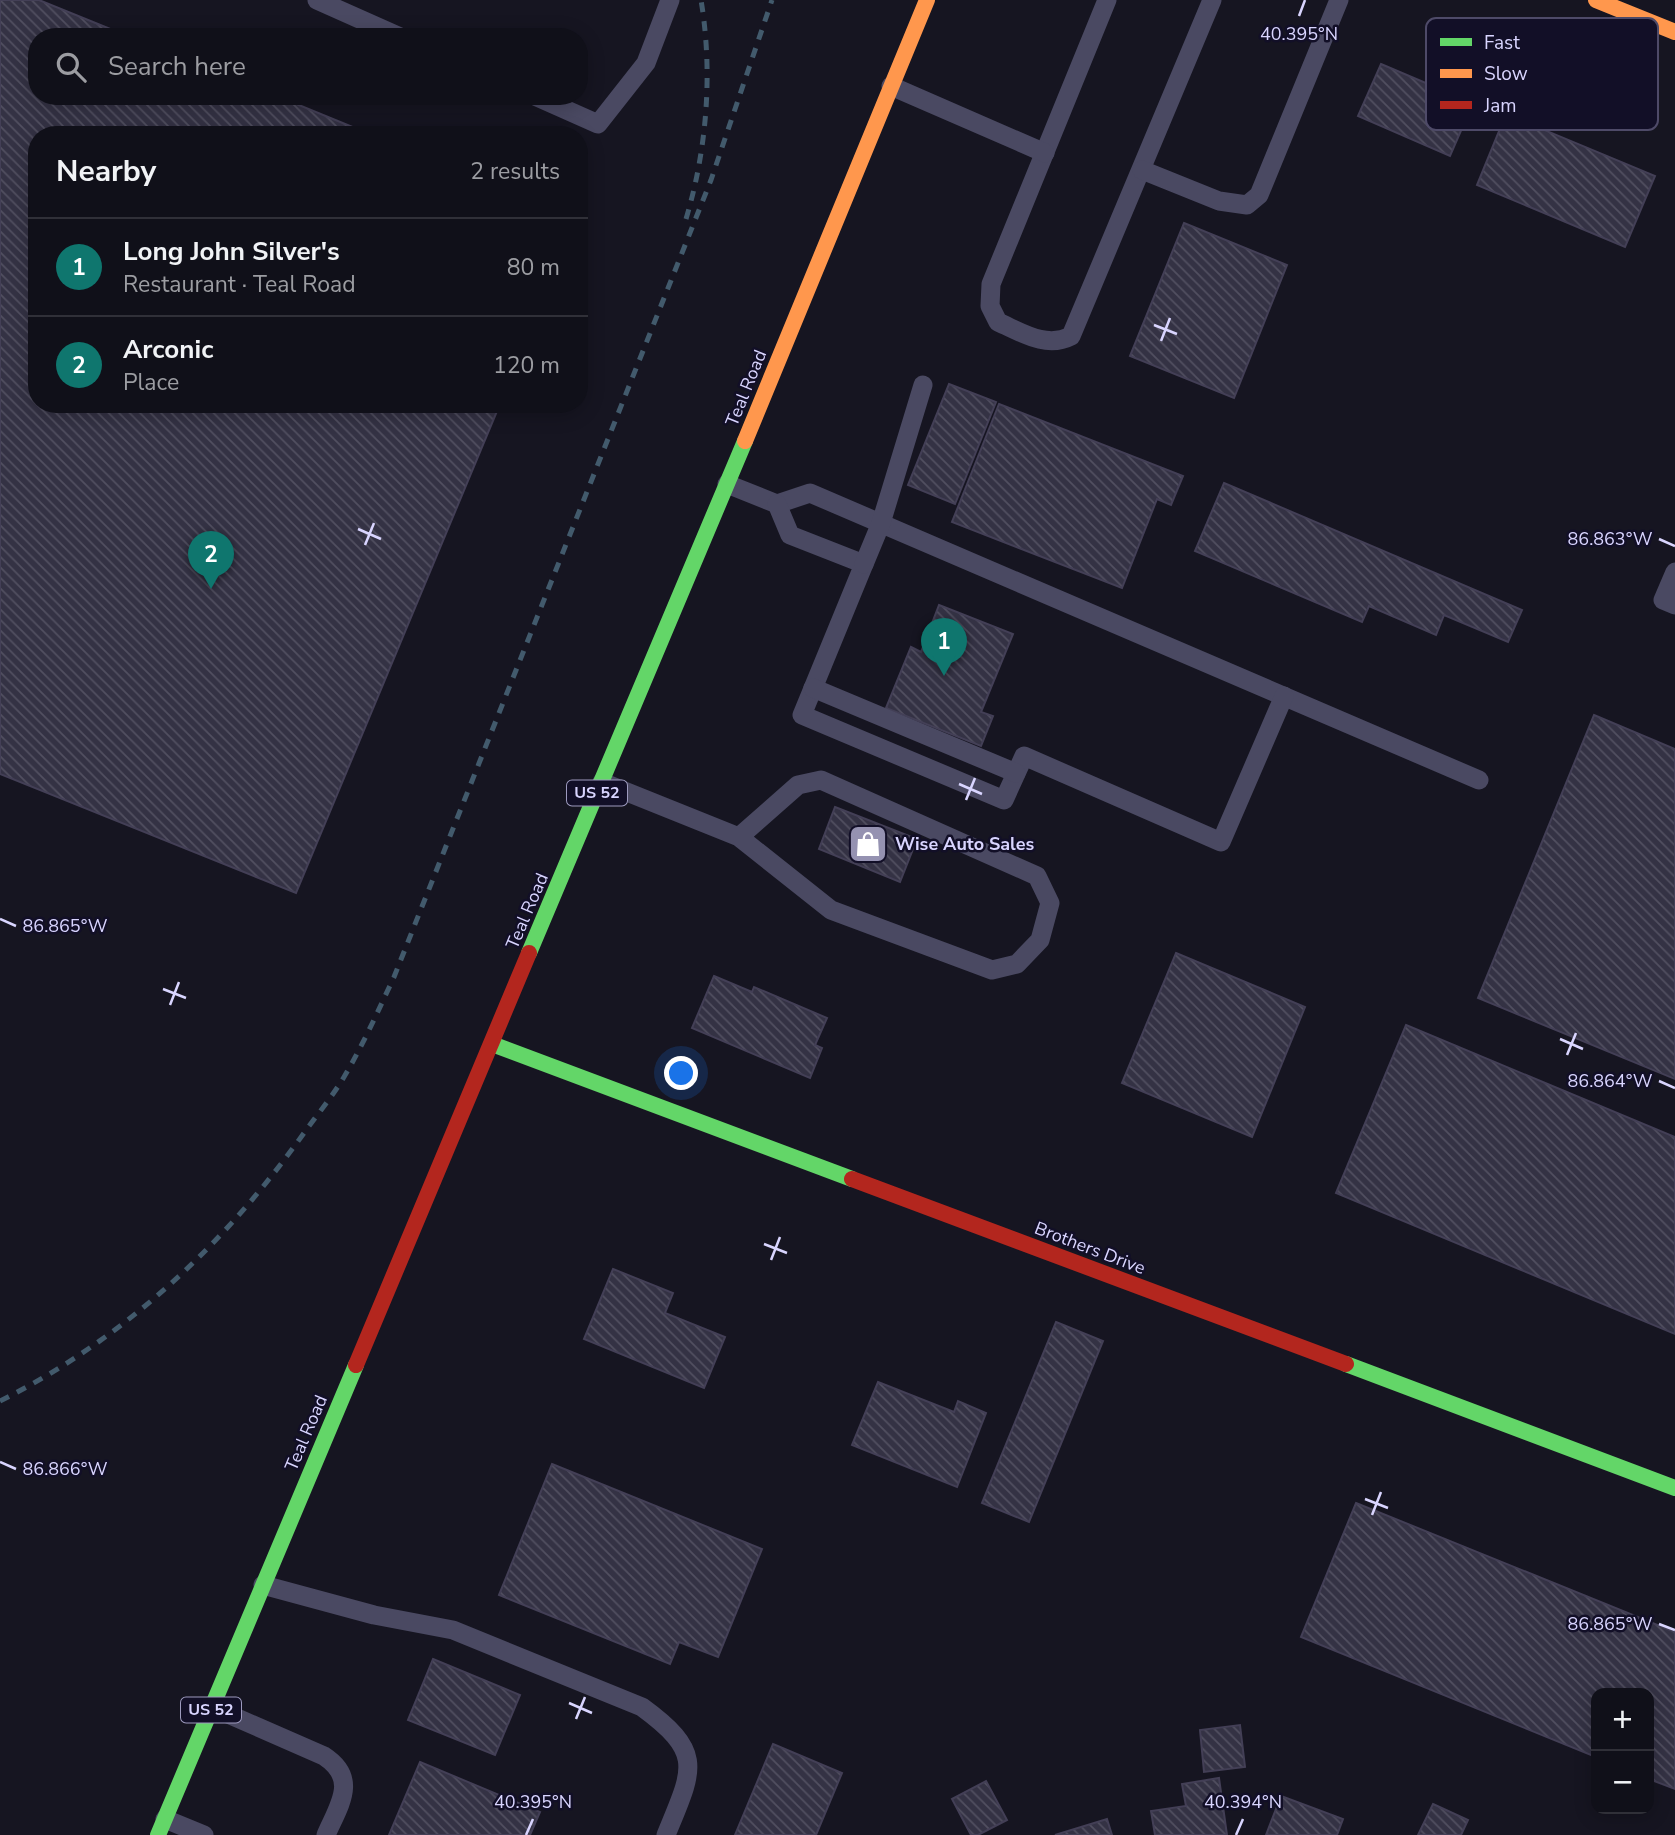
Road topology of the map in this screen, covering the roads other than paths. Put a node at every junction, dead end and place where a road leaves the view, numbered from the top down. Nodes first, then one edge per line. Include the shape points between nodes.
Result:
1 (317, 0) edge
2 (670, 0) edge
3 (928, 0) edge
4 (1107, 0) edge
5 (1212, 0) edge
6 (1339, 0) edge
7 (1596, 0) edge
8 (1640, 18) edge
9 (1658, 25) edge
10 (380, 28) edge
11 (1675, 32) edge
12 (891, 86) junction
13 (555, 105) edge
14 (1045, 153) junction
15 (1142, 170) junction
16 (923, 384) dead end
17 (727, 484) junction
18 (776, 504) junction
19 (881, 523) junction
20 (864, 564) junction
21 (1675, 572) edge
22 (1675, 605) edge
23 (813, 688) junction
24 (1284, 696) junction
25 (1016, 773) junction
26 (1479, 780) dead end
27 (602, 782) junction
28 (739, 837) junction
29 (492, 1044) junction
30 (1675, 1488) edge
31 (263, 1585) junction
32 (212, 1707) junction
33 (162, 1827) edge
34 (204, 1835) edge
35 (326, 1835) edge
36 (666, 1835) edge

1 - 10 lane
2 - 13 lane via 646,63 598,124
3 - 12 main road, Teal Road / US 52
4 - 14 lane
5 - 15 lane
6 - 15 lane via 1259,195 1247,205 1219,201
7 - 8 main road
9 - 11 main road
12 - 14 lane
12 - 17 main road, Teal Road / US 52
14 - 15 lane via 991,284 990,306 998,322 1042,341 1070,336
16 - 19 lane
17 - 18 lane
17 - 27 main road, Teal Road / US 52
18 - 19 lane via 810,493
18 - 20 lane via 790,535
19 - 20 lane
19 - 24 lane
20 - 23 lane
21 - 22 lane via 1663,600
23 - 25 lane
23 - 25 lane via 802,715 991,795 1004,800
24 - 25 lane via 1221,842 1024,756
24 - 26 lane
27 - 28 lane
27 - 29 main road, Teal Road / US 52
28 - 28 lane via 831,910 992,970 1017,964 1040,940 1050,903 1037,876 821,780 798,785
29 - 30 main road, Brothers Drive
29 - 31 main road, Teal Road / US 52
31 - 32 main road, Teal Road / US 52
31 - 36 lane via 374,1615 453,1630 642,1707 668,1726 684,1747 690,1768
32 - 33 main road, Teal Road / US 52
32 - 35 lane via 324,1756 342,1772 344,1789
33 - 34 lane

